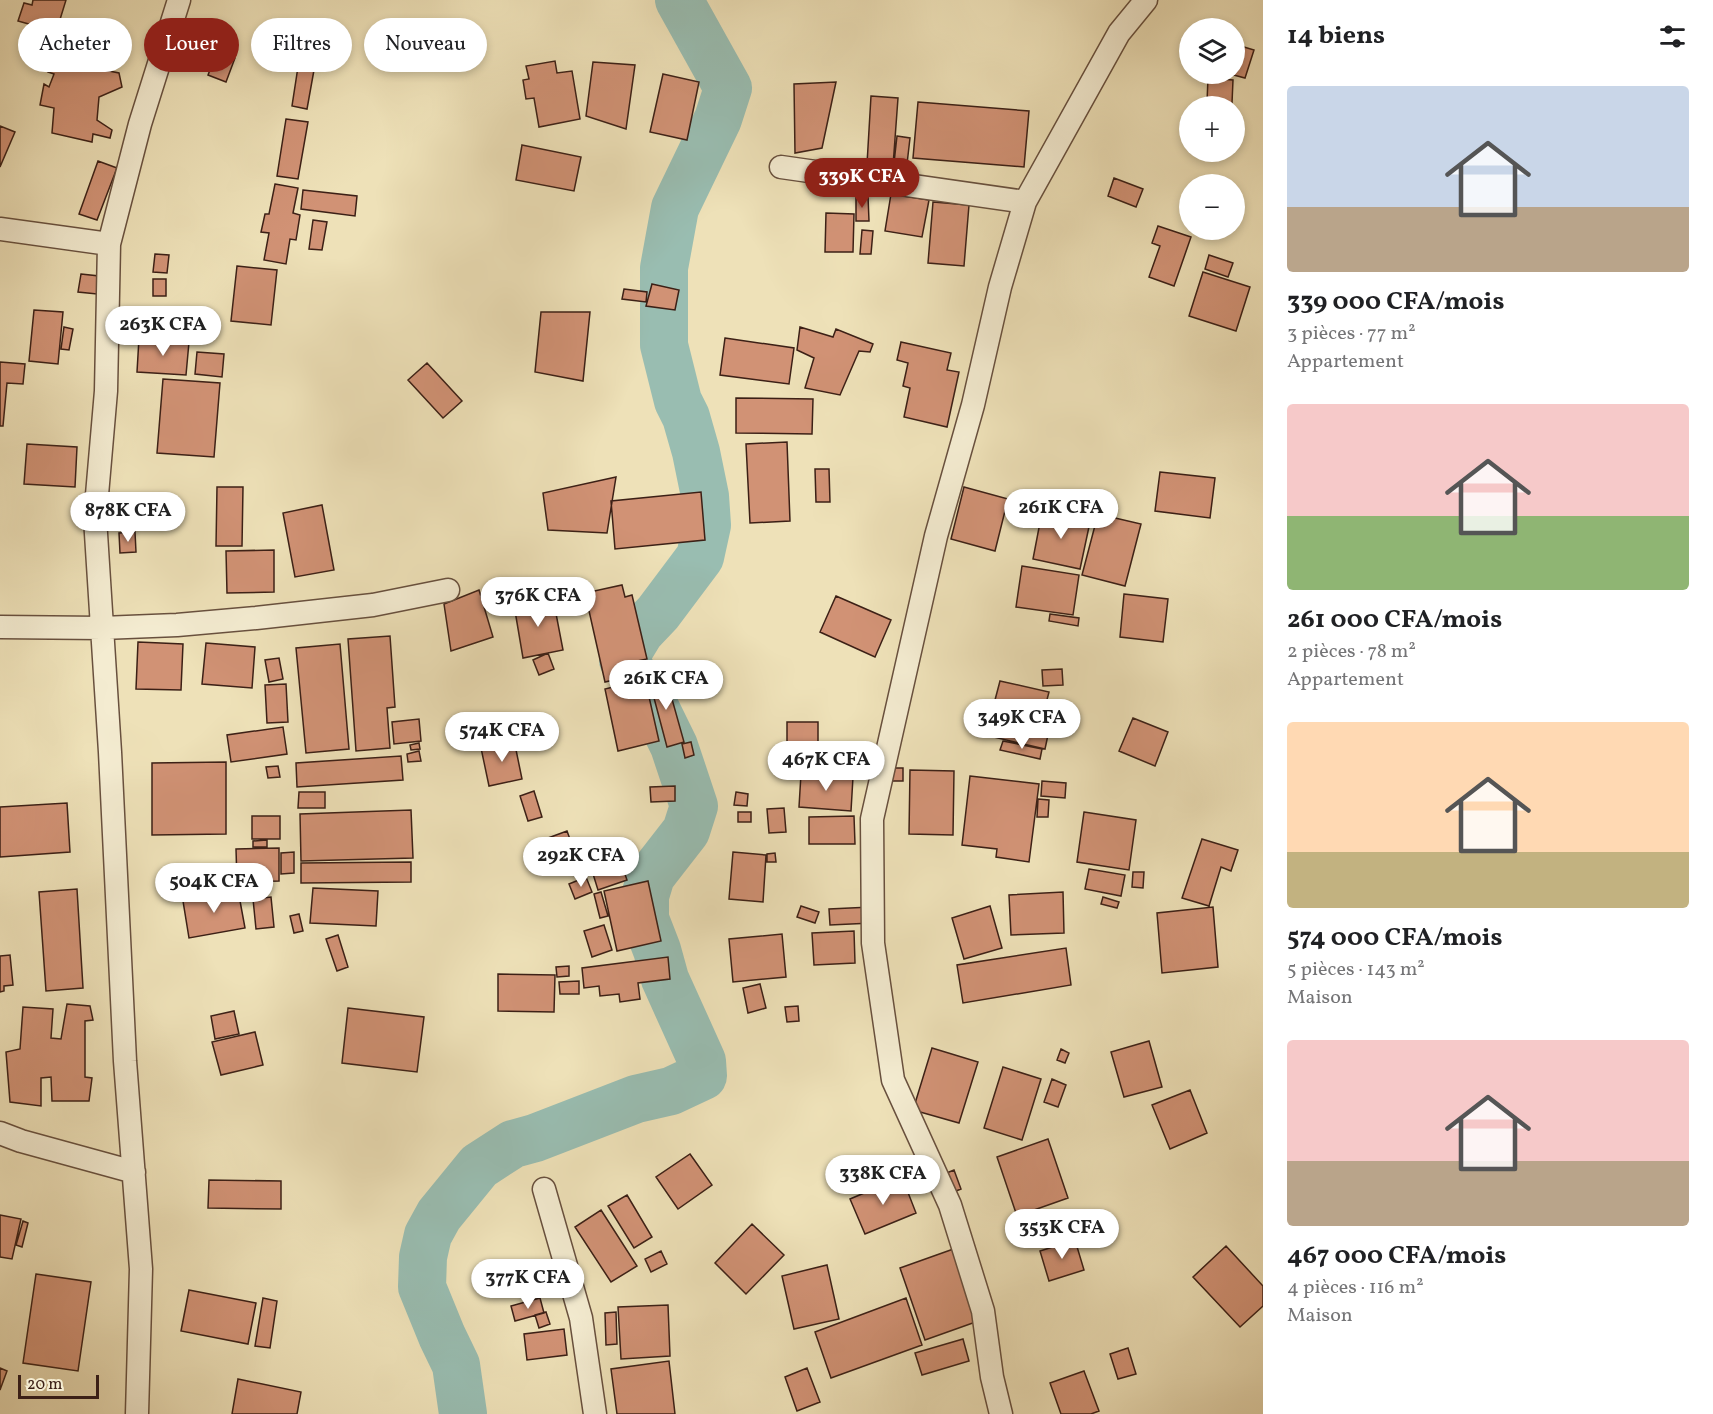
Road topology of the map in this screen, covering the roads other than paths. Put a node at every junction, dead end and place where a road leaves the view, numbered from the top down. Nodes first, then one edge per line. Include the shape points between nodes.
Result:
1 (178, 0) edge
2 (1146, 0) edge
3 (781, 167) dead end
4 (1025, 202) junction
5 (0, 229) edge
6 (109, 244) junction
7 (448, 590) dead end
8 (0, 627) edge
9 (102, 628) junction
10 (0, 1133) edge
11 (134, 1172) junction
12 (544, 1189) dead end
13 (137, 1414) edge
14 (595, 1414) edge
15 (1001, 1414) edge

1 - 6 street
2 - 4 street via 1119,33
3 - 4 street
4 - 15 street via 936,536 872,819 873,943 893,1080 953,1216 983,1311
5 - 6 street
6 - 9 street via 106,391 95,518
7 - 9 street via 319,612
8 - 9 street
9 - 11 street
10 - 11 street
11 - 13 street via 141,1269
12 - 14 street via 581,1318

